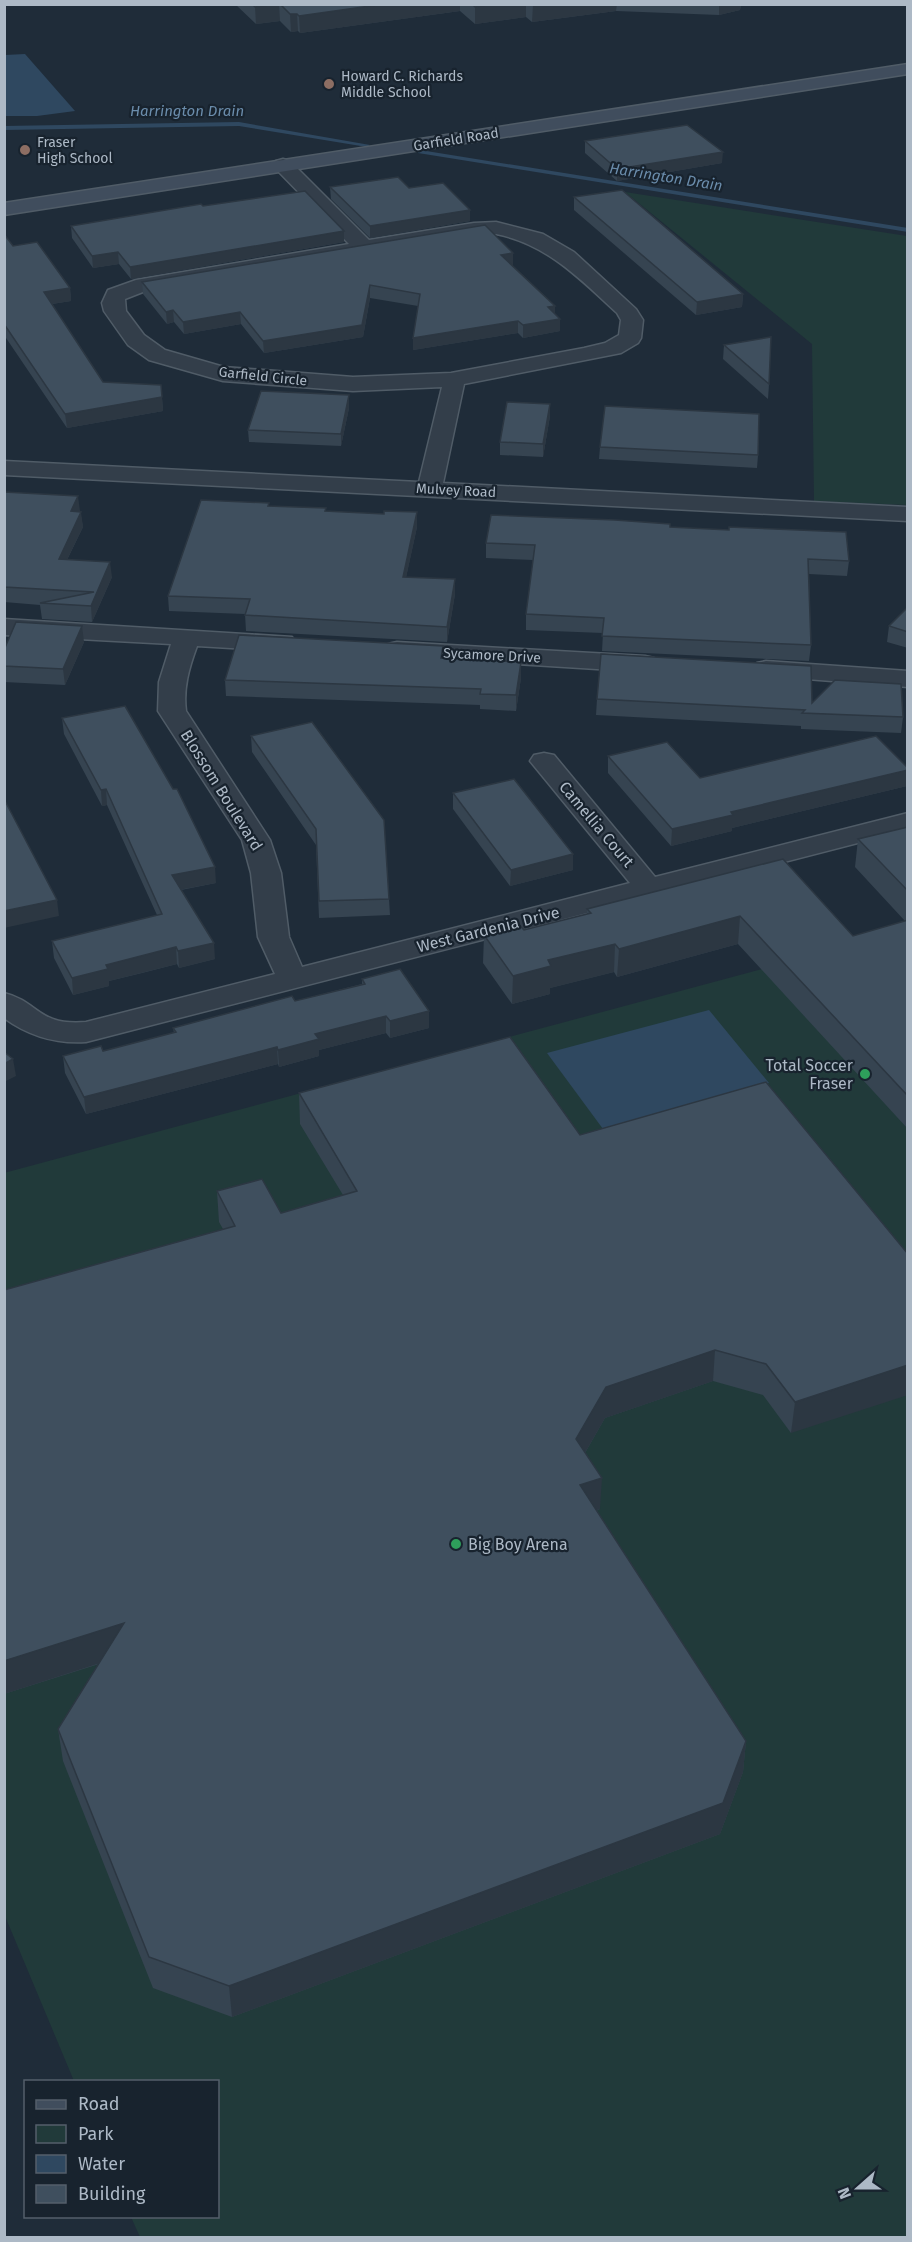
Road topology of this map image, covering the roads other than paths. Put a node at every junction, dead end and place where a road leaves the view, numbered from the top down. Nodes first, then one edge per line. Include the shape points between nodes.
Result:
1 (908, 69) edge
2 (283, 165) junction
3 (4, 209) edge
4 (364, 247) junction
5 (451, 380) junction
6 (4, 468) edge
7 (430, 488) junction
8 (908, 514) edge
9 (4, 627) edge
10 (187, 637) junction
11 (304, 644) edge
12 (374, 648) edge
13 (665, 664) edge
14 (746, 668) edge
15 (908, 679) edge
16 (544, 761) dead end
17 (908, 821) edge
18 (649, 888) junction
19 (293, 978) junction
20 (4, 1002) edge

1 - 2 main road, Garfield Road
2 - 3 main road, Garfield Road
2 - 4 street
4 - 5 street, Garfield Circle via 474,229 515,230 561,252 625,309 632,320 630,338 613,348
4 - 5 street, Garfield Circle via 143,284 116,295 112,303 136,340 157,355 222,374 353,384
5 - 7 street via 454,386
6 - 7 street, Mulvey Road
7 - 8 street, Mulvey Road
9 - 10 street
10 - 11 street
10 - 19 street, Blossom Boulevard via 171,680 172,711 264,857 272,933
12 - 13 street, Sycamore Drive
14 - 15 street
16 - 18 street, Camellia Court
17 - 18 street, West Gardenia Drive
18 - 19 street, West Gardenia Drive
19 - 20 street, West Gardenia Drive via 68,1035 42,1029

